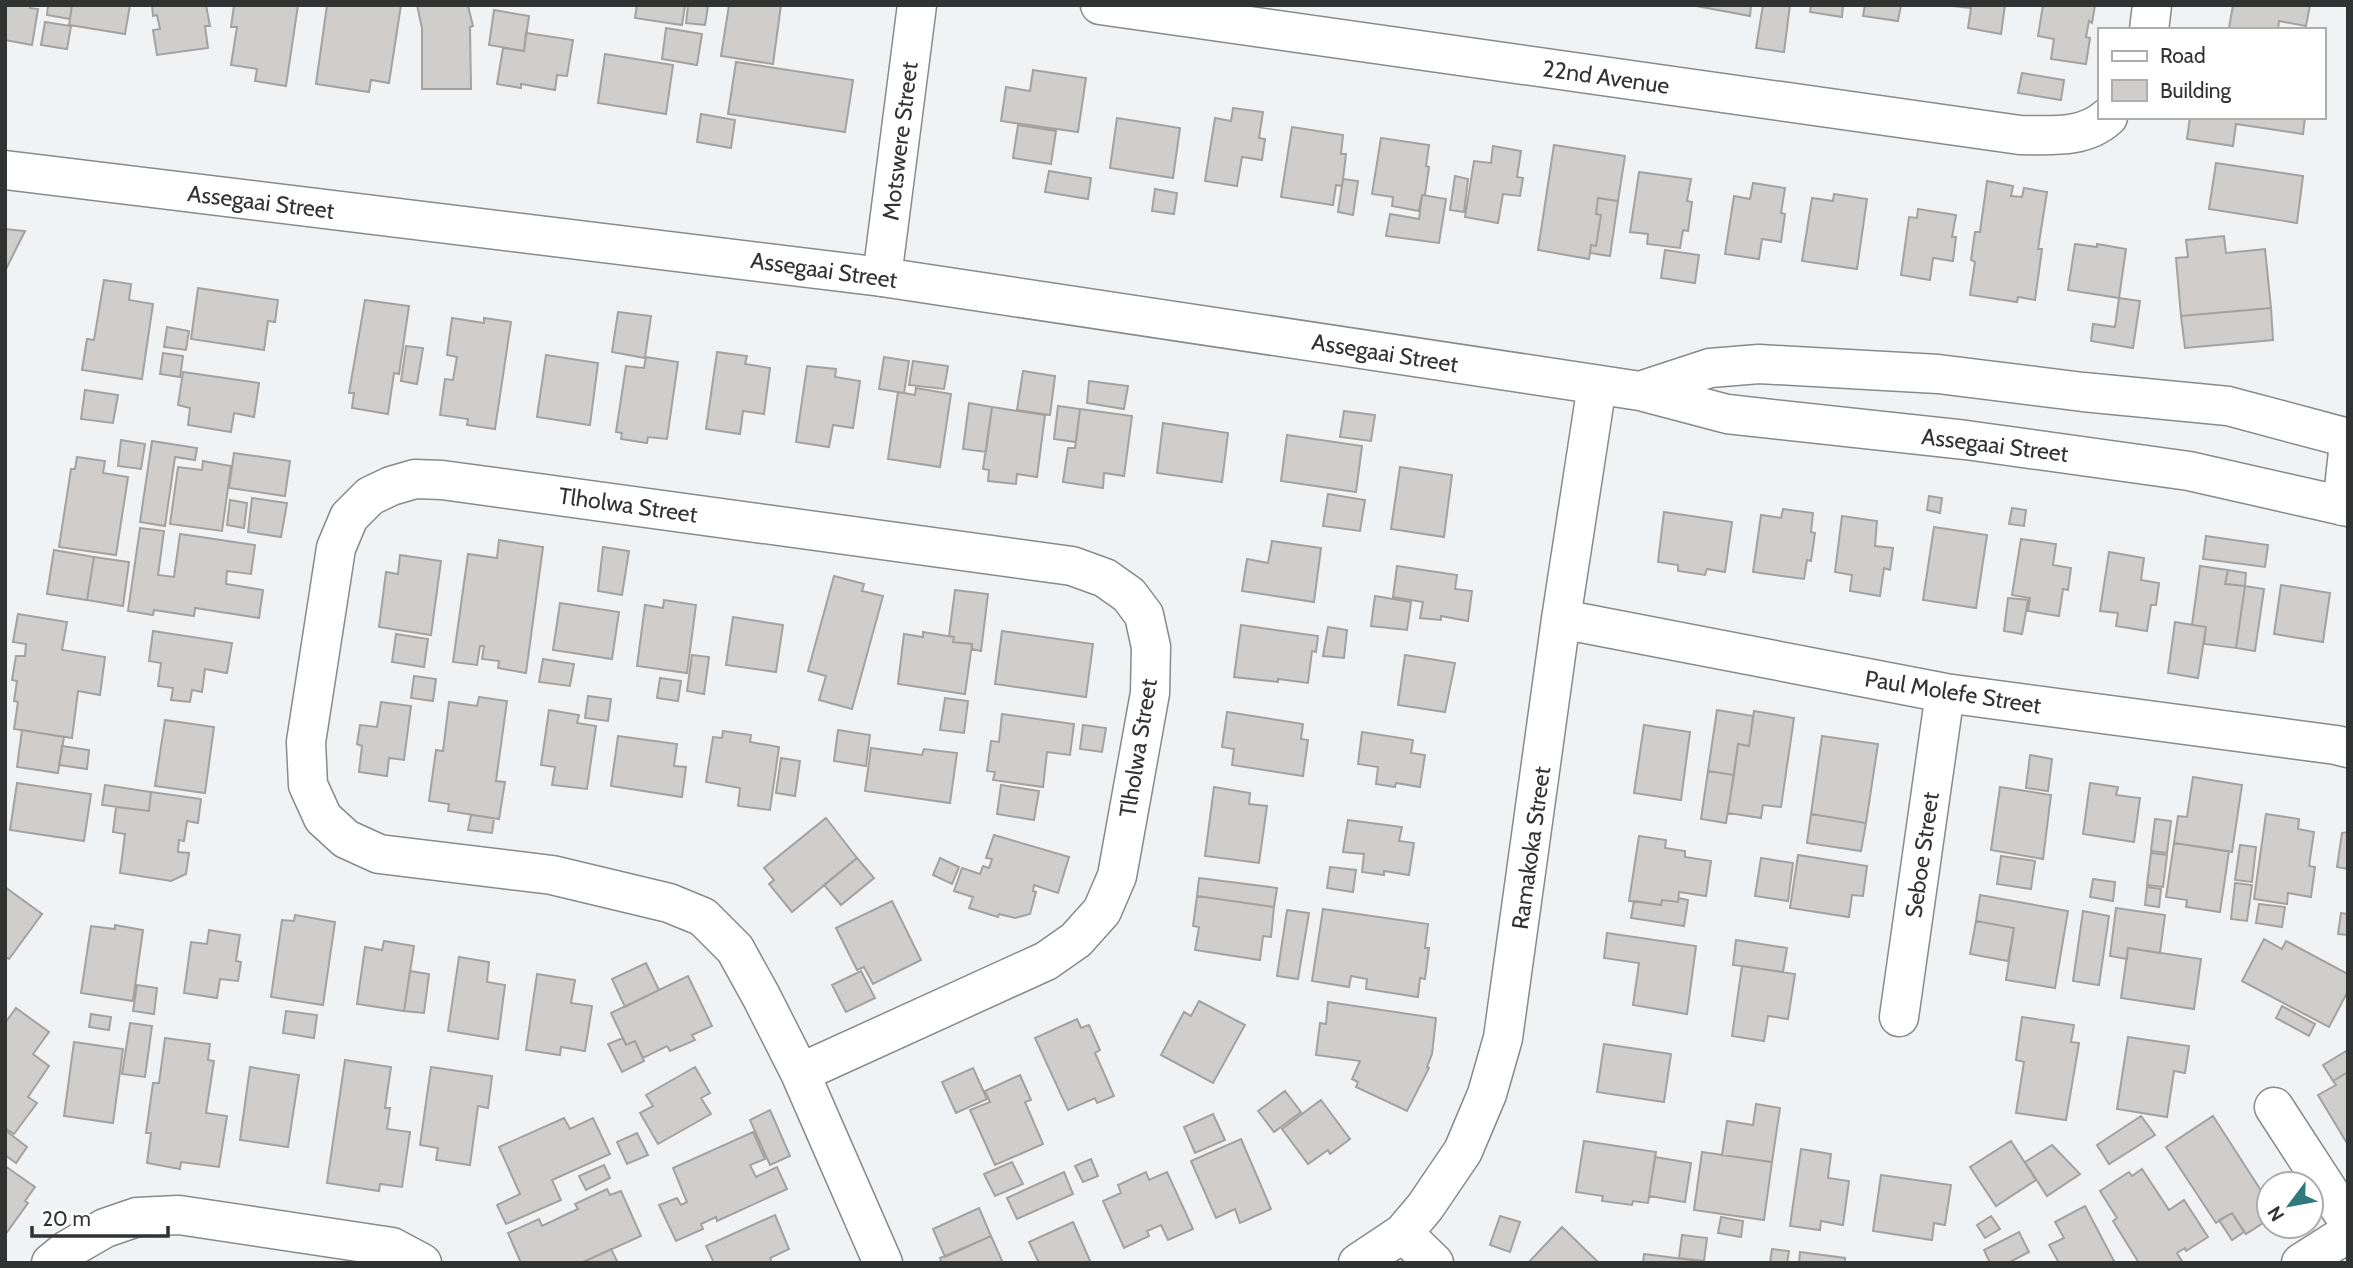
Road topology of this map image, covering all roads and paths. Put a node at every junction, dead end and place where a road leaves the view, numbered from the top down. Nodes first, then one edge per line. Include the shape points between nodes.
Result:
1 (917, 5) edge
2 (1100, 5) edge
3 (2152, 5) edge
4 (2149, 28) edge
5 (2105, 119) edge
6 (5, 170) edge
7 (882, 277) junction
8 (1597, 385) junction
9 (1640, 391) junction
10 (2348, 438) edge
11 (2348, 452) edge
12 (2345, 507) edge
13 (1562, 619) junction
14 (1945, 693) junction
15 (2348, 748) edge
16 (1899, 1017) dead end
17 (800, 1073) junction
18 (2274, 1107) dead end
19 (2348, 1221) edge
20 (1404, 1233) junction
21 (2348, 1233) edge
22 (51, 1263) edge
23 (422, 1263) edge
24 (883, 1263) edge
25 (1358, 1263) edge
26 (1434, 1263) edge
27 (2301, 1263) edge

1 - 7 street, Motswere Street
2 - 5 street, 22nd Avenue via 2020,135 2090,130
3 - 4 street
6 - 7 street, Assegaai Street
7 - 8 street, Assegaai Street
8 - 9 street, Assegaai Street
8 - 13 street, Ramakoka Street
9 - 10 street, Assegaai Street via 1710,368 1759,364 1938,374 2228,406
9 - 12 street, Assegaai Street via 1727,415 1966,440 2189,471
11 - 12 street
13 - 14 street, Paul Molefe Street
13 - 20 street, Ramakoka Street via 1503,1038 1488,1094 1463,1151
14 - 15 street, Paul Molefe Street
14 - 16 street, Seboe Street
17 - 17 street, Tlholwa Street via 735,950 703,917 669,903 552,875 379,855 346,839 323,818 308,785 306,742 335,548 349,517 370,496 415,479 442,480 1072,566 1105,578 1144,615 1151,647 1150,692 1117,876 1102,911 1076,940 1046,961
17 - 24 street, Tlholwa Street
18 - 19 street
20 - 25 street, Ramakoka Street
20 - 26 street
21 - 27 street
22 - 23 street via 105,1228 137,1217 179,1215 391,1247

